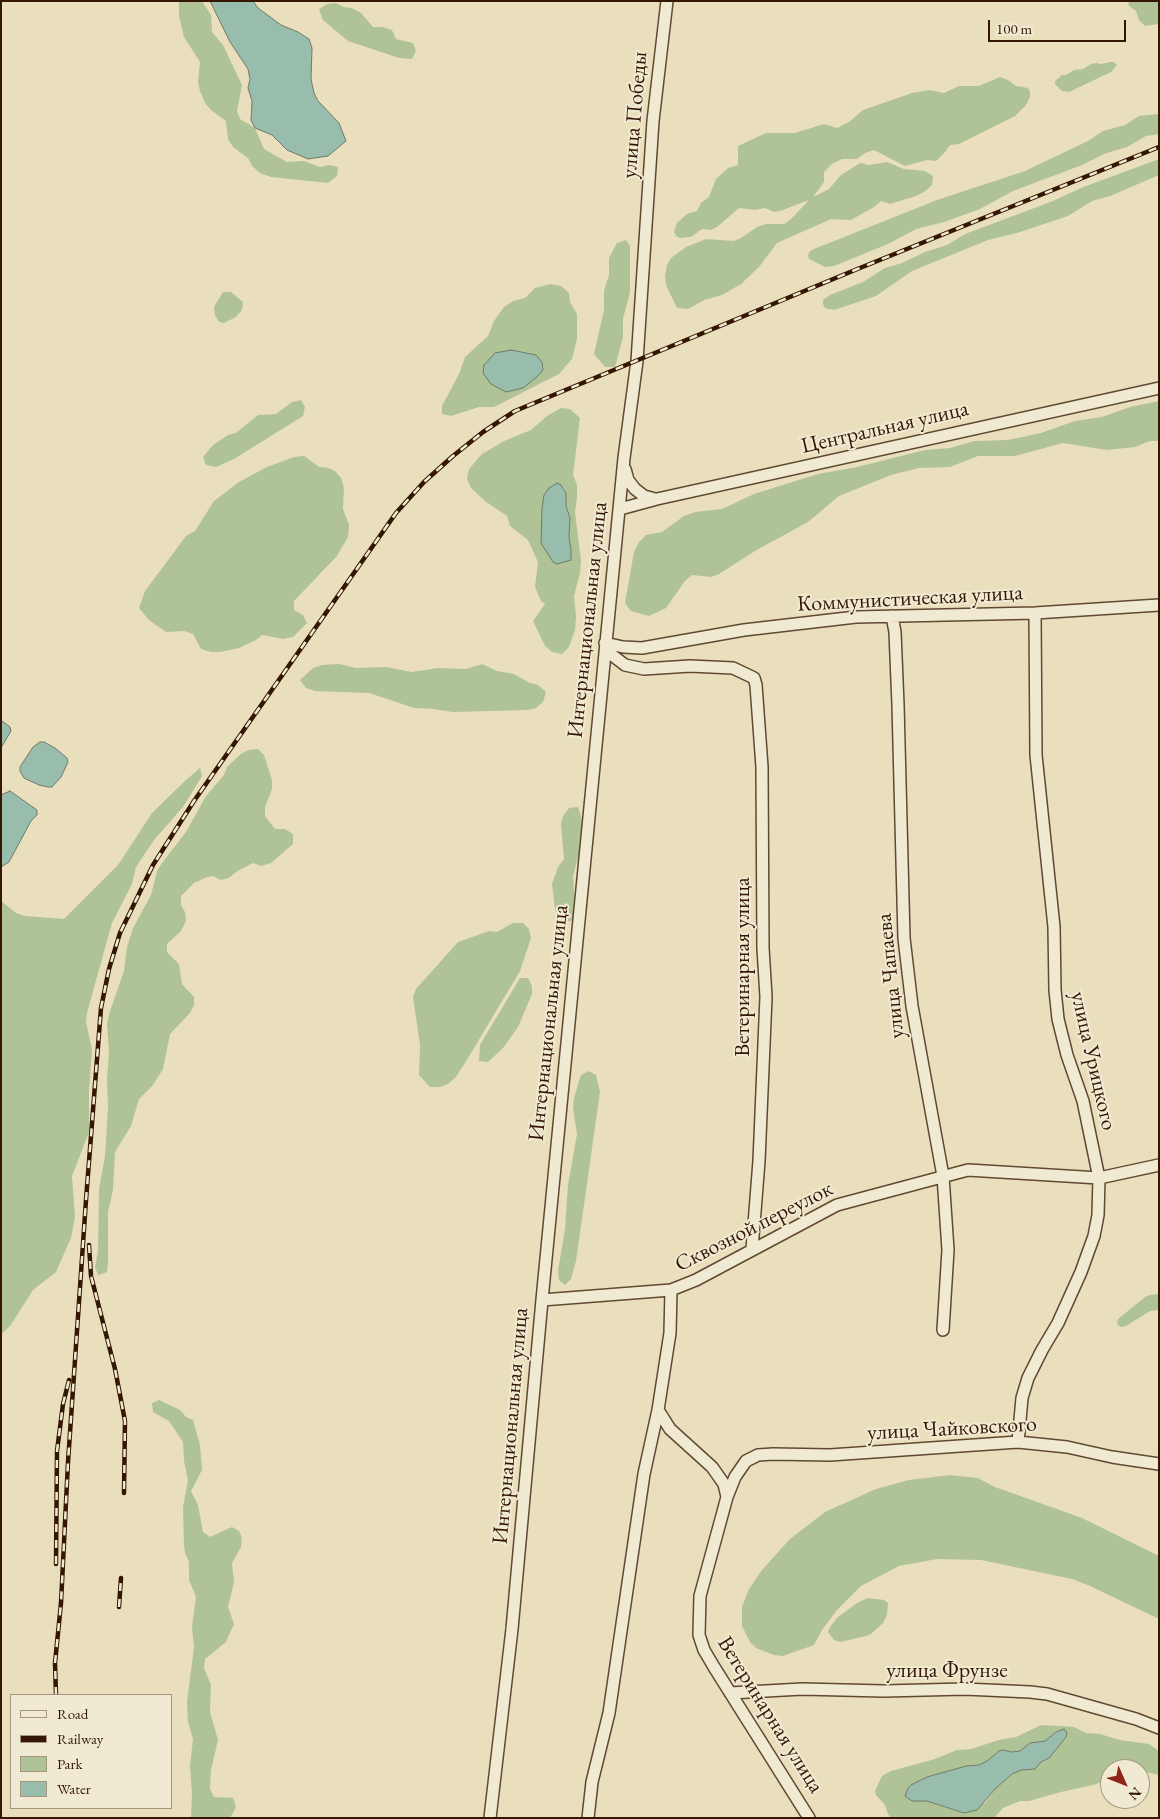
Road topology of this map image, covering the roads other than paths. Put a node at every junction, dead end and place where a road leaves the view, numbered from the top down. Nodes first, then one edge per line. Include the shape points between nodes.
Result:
1 (667, 1) edge
2 (646, 232) joint
3 (1159, 388) edge
4 (624, 458) junction
5 (657, 499) junction
6 (620, 509) junction
7 (1159, 605) edge
8 (1035, 613) junction
9 (892, 616) junction
10 (605, 643) junction
11 (1159, 1165) edge
12 (943, 1176) junction
13 (1099, 1178) junction
14 (752, 1249) junction
15 (671, 1290) junction
16 (542, 1300) junction
17 (943, 1330) dead end
18 (658, 1410) junction
19 (1018, 1442) junction
20 (746, 1461) joint
21 (1159, 1464) edge
22 (727, 1497) junction
23 (730, 1693) junction
24 (1159, 1728) edge
25 (490, 1818) edge
26 (588, 1818) edge
27 (810, 1818) edge

1 - 2 street, улица Победы
2 - 4 street, Интернациональная улица via 637,361
3 - 5 street, Центральная улица
4 - 5 street via 626,475 635,489 644,496
4 - 6 street, Интернациональная улица
5 - 6 street, Центральная улица
6 - 10 street, Интернациональная улица
7 - 8 street, Коммунистическая улица
8 - 9 street, Коммунистическая улица
8 - 13 street, улица Урицкого via 1036,755 1054,927 1058,1019 1083,1100
9 - 10 street, Коммунистическая улица via 818,620 642,648
9 - 12 street, улица Чапаева via 898,705 904,938 914,1015
10 - 14 street, Ветеринарная улица via 612,655 626,665 644,669 733,668 754,678 756,685 762,767 766,997
10 - 16 street, Интернациональная улица
11 - 13 street, Сквозной переулок
12 - 13 street, Сквозной переулок via 968,1170
12 - 14 street, Сквозной переулок via 837,1204
12 - 17 street, улица Чапаева via 948,1250
13 - 19 street, улица Урицкого via 1094,1236 1058,1323 1028,1378 1022,1398
14 - 15 street, Сквозной переулок
15 - 16 street, Сквозной переулок
15 - 18 street via 670,1333
16 - 25 street, Интернациональная улица via 512,1629
18 - 22 street via 670,1429 719,1476
18 - 26 street via 644,1474 610,1713 592,1782
19 - 20 street, улица Чайковского via 830,1455 758,1455
19 - 21 street, улица Чайковского via 1067,1447
20 - 22 street, Ветеринарная улица via 734,1477
22 - 23 street, Ветеринарная улица via 700,1596 698,1626 704,1650
23 - 24 street, улица Фрунзе via 802,1689 1030,1692
23 - 27 street, Ветеринарная улица

